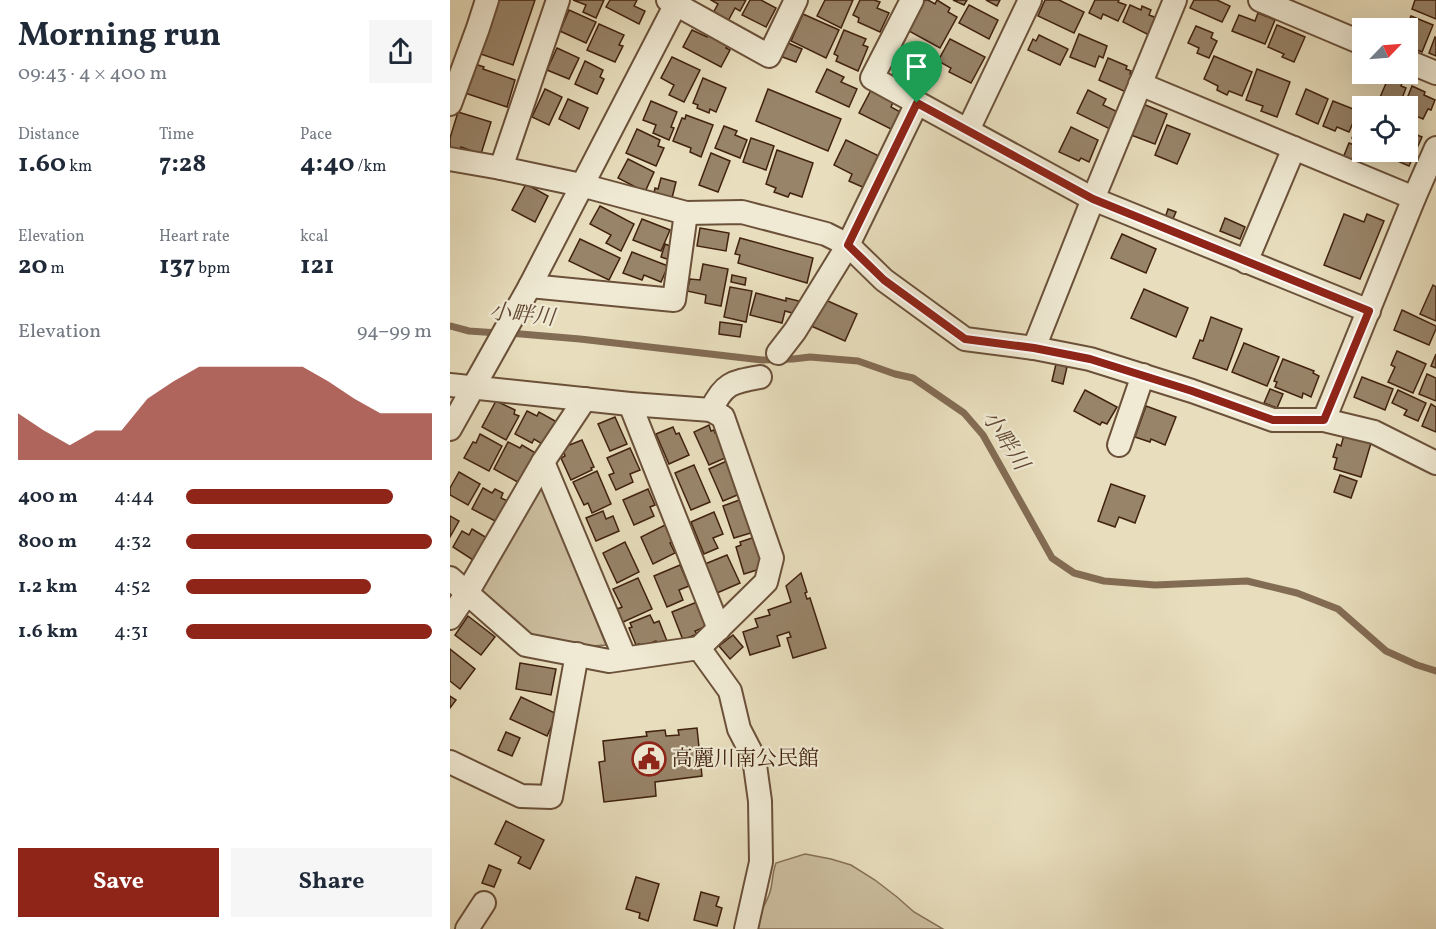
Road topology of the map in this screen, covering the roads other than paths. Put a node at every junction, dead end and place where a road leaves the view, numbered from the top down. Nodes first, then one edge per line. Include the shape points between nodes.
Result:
1 (487, 0) edge
2 (558, 0) edge
3 (796, 0) edge
4 (912, 0) edge
5 (1030, 0) edge
6 (1175, 0) edge
7 (1260, 0) edge
8 (674, 1) edge
9 (1352, 39) edge
10 (1418, 66) edge
11 (1436, 73) edge
12 (1140, 84) junction
13 (917, 103) junction
14 (450, 104) edge
15 (968, 130) junction
16 (1294, 148) junction
17 (1436, 148) edge
18 (450, 159) edge
19 (501, 168) junction
20 (581, 185) junction
21 (1414, 198) junction
22 (1093, 199) junction
23 (686, 213) junction
24 (848, 245) junction
25 (1246, 262) junction
26 (527, 292) junction
27 (1369, 311) junction
28 (1034, 348) junction
29 (778, 353) dead end
30 (1143, 375) junction
31 (760, 377) dead end
32 (476, 382) junction
33 (450, 386) edge
34 (585, 399) junction
35 (630, 404) junction
36 (711, 410) junction
37 (1324, 420) junction
38 (450, 429) edge
39 (1119, 445) dead end
40 (543, 462) junction
41 (1436, 462) edge
42 (450, 578) edge
43 (467, 593) junction
44 (450, 618) edge
45 (719, 629) junction
46 (699, 648) junction
47 (577, 654) junction
48 (625, 658) junction
49 (450, 762) edge
50 (484, 903) dead end
51 (466, 929) edge
52 (746, 929) edge

1 - 14 street
2 - 19 street
3 - 8 street via 769,56
4 - 13 street via 872,78
5 - 15 street
6 - 12 street
7 - 9 street
8 - 20 street
10 - 11 street
12 - 16 street
12 - 22 street
13 - 15 street
13 - 24 street
15 - 22 street
16 - 21 street
16 - 25 street
17 - 21 street
18 - 19 street
19 - 20 street
20 - 23 street
20 - 26 street
21 - 27 street
22 - 25 street
22 - 28 street
23 - 24 street via 742,212 826,234
23 - 26 street via 674,300
24 - 28 street via 884,280 965,339
24 - 29 street
25 - 27 street
26 - 32 street
27 - 37 street
28 - 30 street
30 - 37 street via 1273,420
30 - 39 street
31 - 36 street via 735,382 719,394
32 - 33 street
32 - 34 street
32 - 38 street
34 - 35 street
34 - 40 street
35 - 36 street
35 - 45 street
36 - 45 street via 723,417 772,558 766,582
37 - 41 street via 1374,432
40 - 43 street
40 - 48 street
42 - 43 street
43 - 44 street
43 - 47 street via 526,645
45 - 46 street
46 - 48 street
46 - 52 street via 730,692 739,729 754,758 760,801 761,862
47 - 48 street via 609,661
47 - 49 street via 551,797 521,796
50 - 51 street

